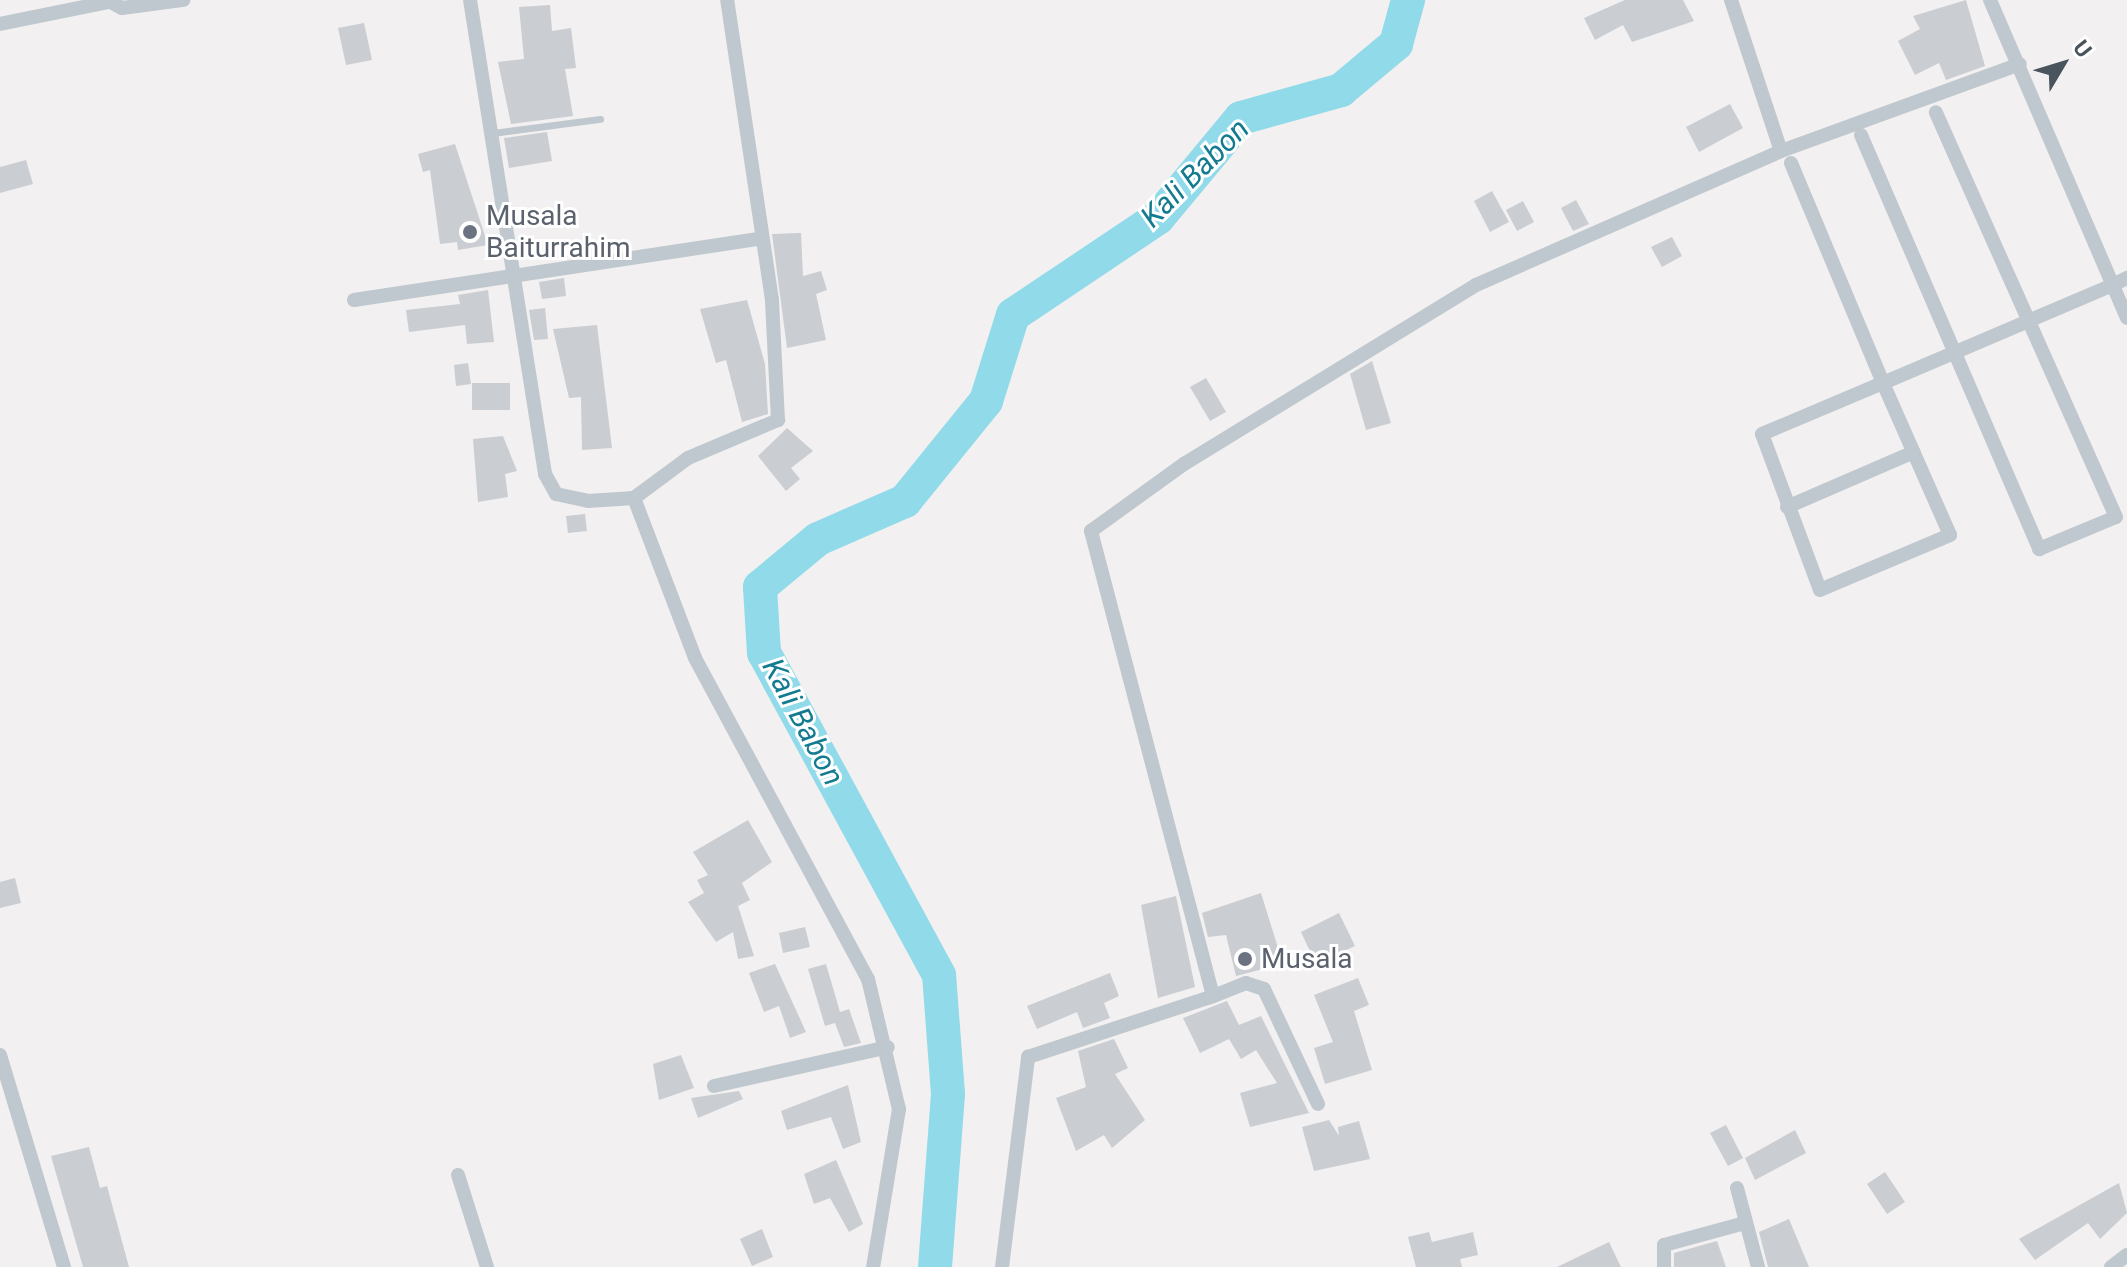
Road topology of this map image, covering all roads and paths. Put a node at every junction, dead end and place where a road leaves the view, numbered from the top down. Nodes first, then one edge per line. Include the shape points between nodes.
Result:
1 (183, 0) edge
2 (470, 0) edge
3 (727, 0) edge
4 (1731, 0) edge
5 (1990, 0) edge
6 (108, 1) edge
7 (0, 24) edge
8 (2020, 64) junction
9 (1936, 112) dead end
10 (600, 119) dead end
11 (493, 133) junction
12 (1861, 135) dead end
13 (1781, 151) junction
14 (1791, 163) dead end
15 (758, 239) junction
16 (518, 279) junction
17 (2120, 282) edge
18 (354, 300) dead end
19 (2127, 318) edge
20 (2029, 320) junction
21 (1955, 352) junction
22 (1883, 383) junction
23 (1914, 452) junction
24 (634, 498) junction
25 (1787, 507) junction
26 (1213, 996) junction
27 (888, 1047) junction
28 (0, 1055) edge
29 (714, 1086) dead end
30 (1318, 1104) dead end
31 (458, 1175) dead end
32 (1737, 1188) dead end
33 (1741, 1224) junction
34 (2127, 1255) edge
35 (64, 1267) edge
36 (487, 1267) edge
37 (873, 1267) edge
38 (1002, 1267) edge
39 (1664, 1267) edge
40 (1758, 1267) edge
41 (2111, 1267) edge

1 - 6 street via 122,8
2 - 11 street
3 - 15 street via 749,120
4 - 13 street
5 - 8 street
6 - 7 street
8 - 13 street
8 - 17 street
9 - 20 street
10 - 11 lane
11 - 16 street
12 - 21 street
13 - 26 street via 1476,285 1196,457 1091,531
14 - 22 street
15 - 16 street
15 - 24 street via 772,300 778,420 688,458
16 - 18 street
16 - 24 street via 548,485 588,501
17 - 19 street
17 - 20 street
20 - 21 street
20 - 21 street via 2116,517 2039,549
21 - 22 street
22 - 23 street
22 - 25 street via 1762,434
23 - 25 street
23 - 25 street via 1950,535 1820,590
24 - 27 street via 695,658 868,979
26 - 30 street via 1246,983 1264,989
26 - 38 street via 1028,1057
27 - 29 street
27 - 37 street via 899,1109
28 - 35 street
31 - 36 street
32 - 33 street
33 - 39 street via 1664,1245
33 - 40 street
34 - 41 street

